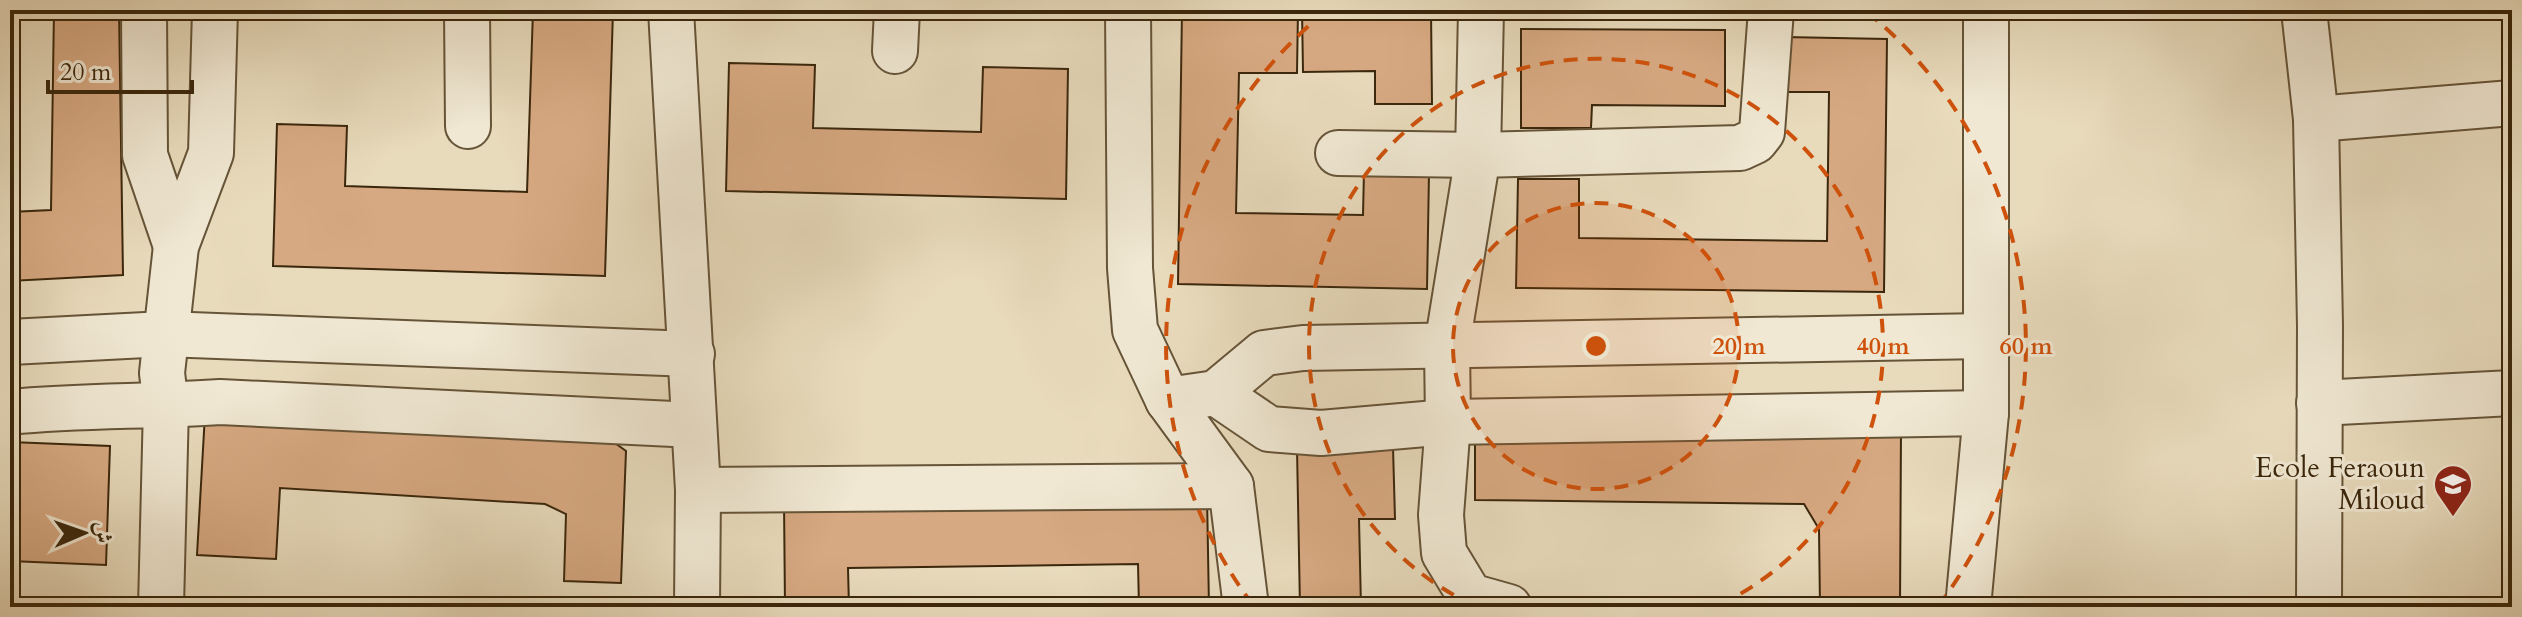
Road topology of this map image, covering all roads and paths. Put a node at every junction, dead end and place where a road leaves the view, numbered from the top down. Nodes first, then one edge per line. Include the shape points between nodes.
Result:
1 (144, 10) edge
2 (215, 10) edge
3 (467, 10) edge
4 (671, 10) edge
5 (1128, 10) edge
6 (1481, 10) edge
7 (1771, 10) edge
8 (1986, 10) edge
9 (2304, 10) edge
10 (2512, 103) edge
11 (2316, 119) junction
12 (468, 126) dead end
13 (1338, 153) dead end
14 (1478, 155) junction
15 (176, 246) junction
16 (165, 334) junction
17 (1984, 336) junction
18 (10, 342) edge
19 (1447, 346) junction
20 (692, 354) junction
21 (1216, 393) junction
22 (2512, 393) edge
23 (1168, 400) junction
24 (2319, 403) junction
25 (166, 406) junction
26 (10, 412) edge
27 (1986, 413) junction
28 (1448, 422) junction
29 (694, 425) junction
30 (1231, 486) junction
31 (698, 490) junction
32 (161, 607) edge
33 (697, 607) edge
34 (1246, 607) edge
35 (1509, 607) edge
36 (1968, 607) edge
37 (2319, 607) edge

1 - 15 street via 145,155
2 - 15 street via 211,153
3 - 12 street
4 - 20 street
5 - 23 street via 1135,330
6 - 14 street
7 - 14 street via 1765,120 1755,141 1740,148
8 - 17 street
9 - 11 street
10 - 11 street
11 - 24 street
13 - 14 street
14 - 19 street
15 - 16 street
16 - 18 street
16 - 20 street
16 - 25 street
17 - 19 street
17 - 27 street
19 - 21 street via 1264,353
19 - 28 street
20 - 29 street
21 - 23 street
21 - 28 street via 1269,429 1321,433
22 - 24 street
23 - 30 street
24 - 37 street
25 - 26 street
25 - 29 street via 291,404
25 - 32 street
27 - 28 street
27 - 36 street
28 - 35 street via 1441,515 1444,553 1470,596
29 - 31 street
30 - 31 street
30 - 34 street
31 - 33 street

